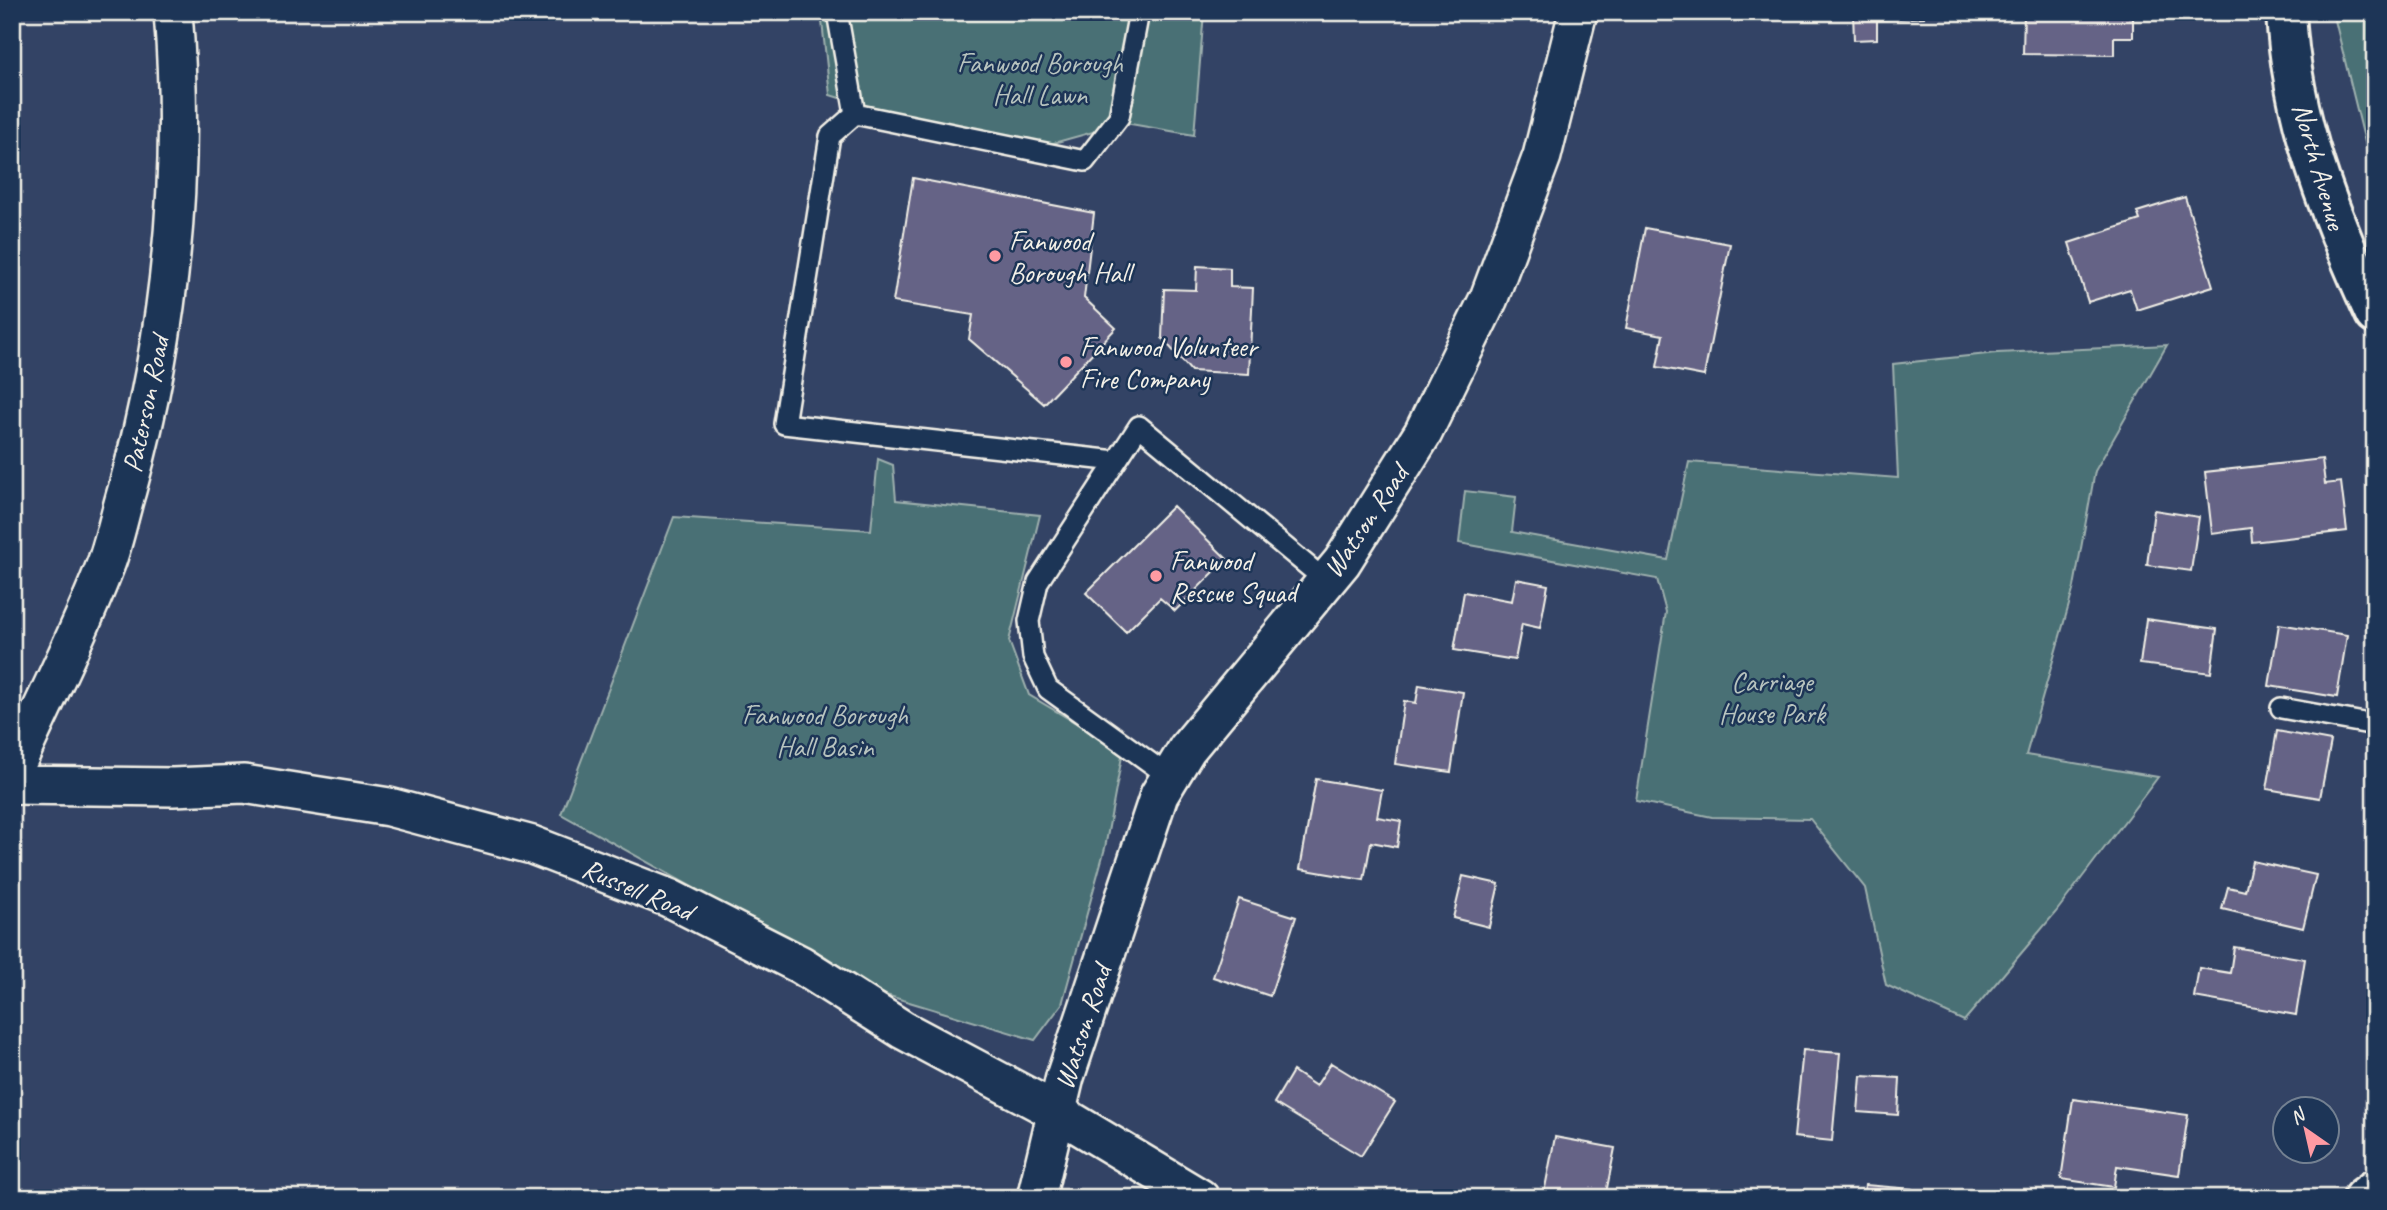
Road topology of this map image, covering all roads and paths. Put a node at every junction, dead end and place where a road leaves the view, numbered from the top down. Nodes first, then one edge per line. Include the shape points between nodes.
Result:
1 (173, 12) edge
2 (837, 12) edge
3 (1139, 12) edge
4 (1577, 12) edge
5 (2286, 12) edge
6 (855, 114) junction
7 (2375, 314) edge
8 (1116, 461) junction
9 (1326, 581) junction
10 (2281, 708) dead end
11 (2375, 725) edge
12 (12, 774) edge
13 (1170, 777) junction
14 (12, 785) edge
15 (1055, 1111) junction
16 (2375, 1189) edge
17 (1036, 1198) edge
18 (1200, 1198) edge
19 (2363, 1198) edge

1 - 12 street, Paterson Road via 178,163 167,294 144,429 107,560
2 - 6 lane
3 - 6 lane via 1119,117 1085,161
4 - 9 street, Watson Road via 1542,156 1489,298 1423,433
5 - 7 street, North Avenue via 2299,100 2319,183
6 - 8 lane via 830,136 784,424
8 - 9 lane via 1139,425
8 - 13 lane via 1038,582 1029,621 1033,657 1048,689
9 - 13 street, Watson Road via 1186,749
10 - 11 lane
13 - 15 street, Watson Road via 1154,807
14 - 15 street, Russell Road via 244,784 389,807 532,845 669,898 801,965 903,1030
15 - 17 street, Watson Road
15 - 18 street, Russell Road
16 - 19 street

